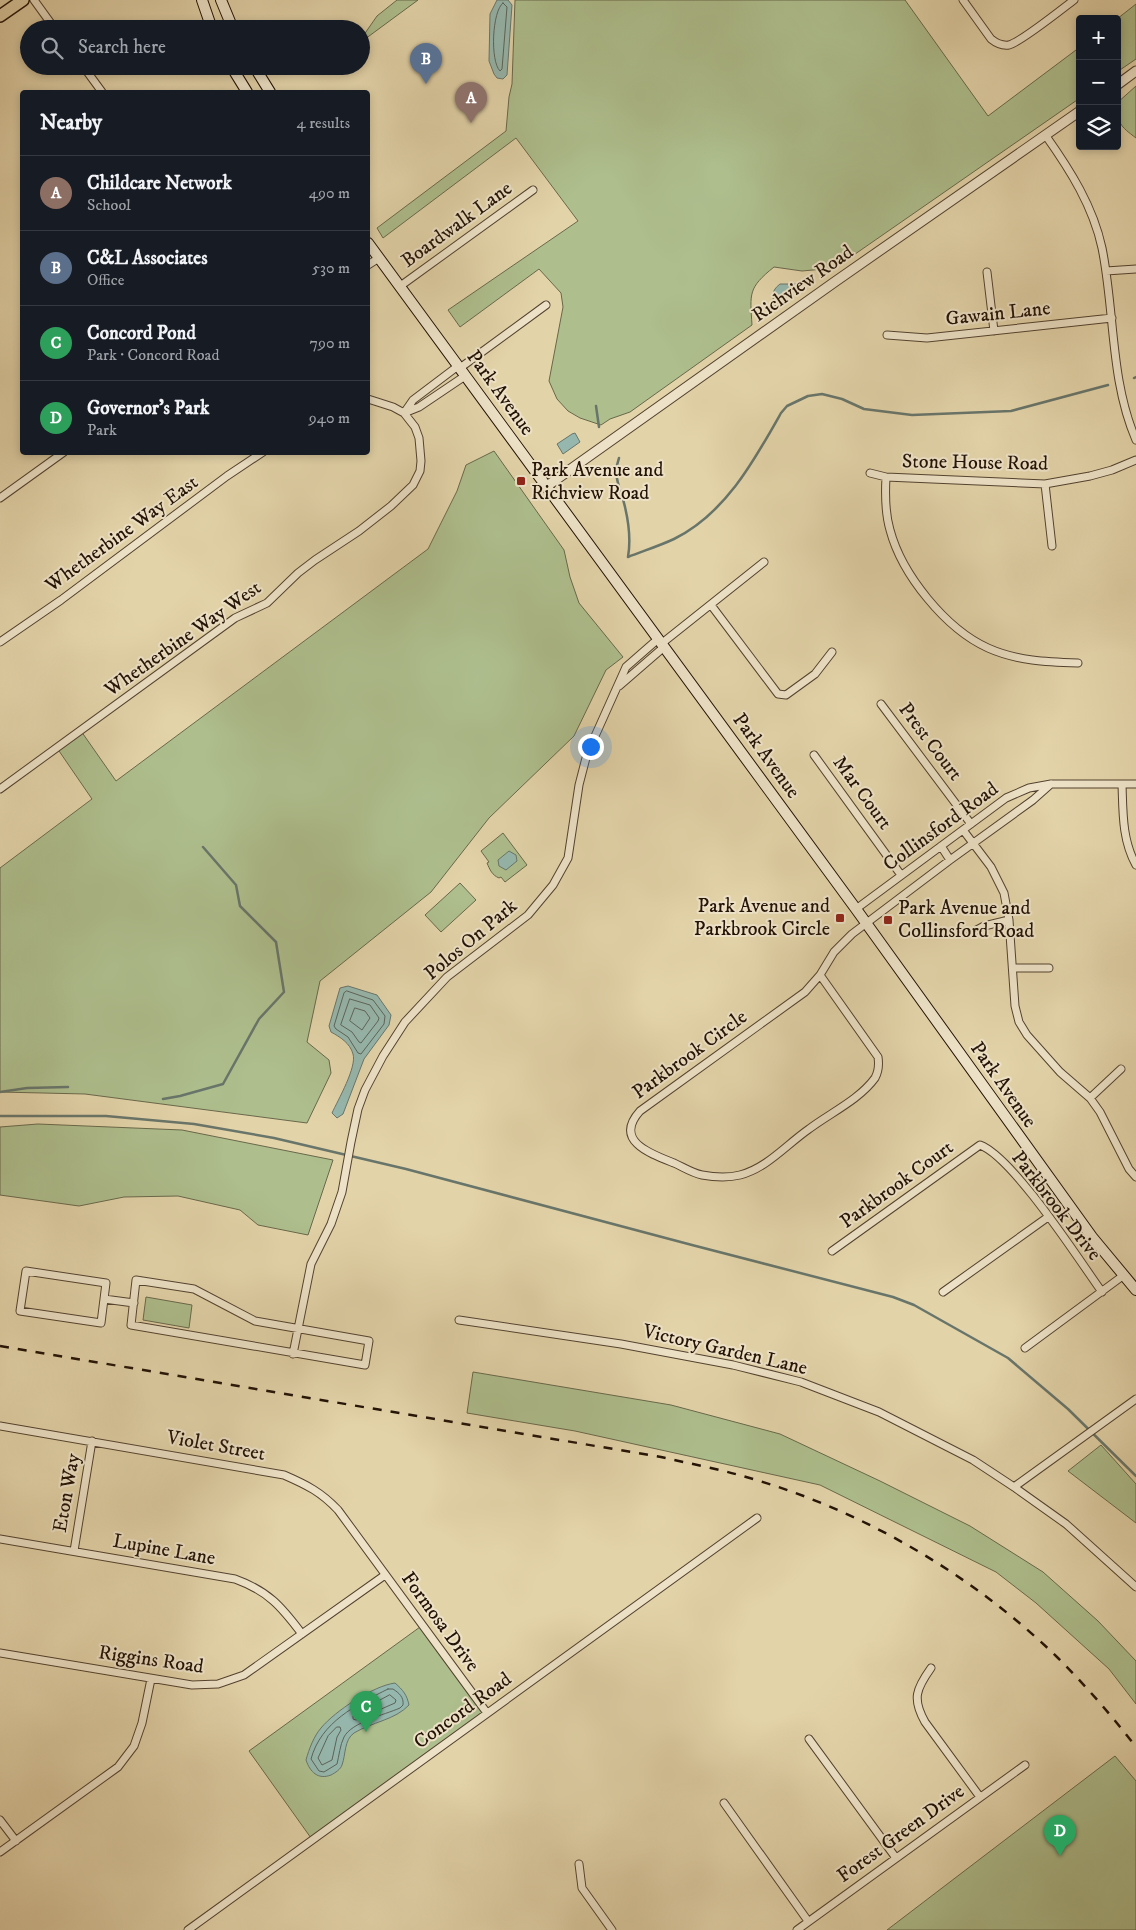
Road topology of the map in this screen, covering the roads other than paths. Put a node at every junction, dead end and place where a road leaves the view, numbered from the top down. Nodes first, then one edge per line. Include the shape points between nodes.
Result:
1 (23, 0) edge
2 (34, 0) edge
3 (202, 0) edge
4 (221, 0) edge
5 (963, 0) edge
6 (1074, 0) edge
7 (0, 16) edge
8 (48, 20) edge
9 (209, 20) edge
10 (229, 20) edge
11 (1136, 71) edge
12 (90, 75) edge
13 (237, 75) edge
14 (260, 75) edge
15 (1121, 82) edge
16 (101, 90) edge
17 (246, 90) edge
18 (269, 90) edge
19 (1076, 115) edge
20 (1046, 136) junction
21 (533, 190) dead end
22 (370, 248) edge
23 (378, 258) junction
24 (370, 264) edge
25 (1136, 269) edge
26 (1106, 271) junction
27 (988, 272) dead end
28 (399, 287) junction
29 (546, 305) dead end
30 (1112, 318) junction
31 (994, 331) junction
32 (887, 335) dead end
33 (461, 370) junction
34 (370, 400) edge
35 (404, 413) junction
36 (1136, 440) edge
37 (60, 455) edge
38 (259, 455) edge
39 (1136, 460) edge
40 (870, 474) dead end
41 (886, 477) junction
42 (1044, 484) junction
43 (547, 486) junction
44 (0, 498) edge
45 (1052, 546) dead end
46 (764, 562) dead end
47 (711, 605) junction
48 (0, 642) edge
49 (661, 644) junction
50 (832, 652) dead end
51 (1078, 663) dead end
52 (881, 704) dead end
53 (814, 755) dead end
54 (1051, 784) junction
55 (1122, 784) junction
56 (1136, 784) edge
57 (0, 789) edge
58 (971, 824) junction
59 (963, 830) junction
60 (973, 843) junction
61 (940, 846) junction
62 (950, 860) junction
63 (1136, 865) edge
64 (901, 875) junction
65 (856, 909) junction
66 (1009, 920) junction
67 (866, 923) junction
68 (971, 933) dead end
69 (1014, 968) junction
70 (1049, 968) dead end
71 (820, 975) junction
72 (1121, 1069) dead end
73 (1090, 1098) junction
74 (980, 1145) joint
75 (1136, 1177) edge
76 (1048, 1217) junction
77 (832, 1251) dead end
78 (1124, 1275) junction
79 (1136, 1290) edge
80 (943, 1292) dead end
81 (1102, 1292) junction
82 (104, 1299) junction
83 (134, 1303) junction
84 (459, 1320) dead end
85 (298, 1329) junction
86 (1025, 1348) dead end
87 (293, 1354) junction
88 (1136, 1399) edge
89 (0, 1426) edge
90 (92, 1441) junction
91 (1014, 1487) junction
92 (757, 1518) dead end
93 (0, 1539) edge
94 (74, 1551) junction
95 (385, 1575) junction
96 (1136, 1587) edge
97 (302, 1634) junction
98 (0, 1653) edge
99 (931, 1668) dead end
100 (151, 1679) junction
101 (487, 1714) junction
102 (809, 1739) dead end
103 (1025, 1764) dead end
104 (980, 1797) junction
105 (724, 1802) dead end
106 (0, 1820) edge
107 (16, 1841) junction
108 (0, 1852) edge
109 (896, 1858) junction
110 (579, 1864) dead end
111 (808, 1921) junction
112 (188, 1930) edge
113 (612, 1930) edge
114 (797, 1930) edge

1 - 7 main road
2 - 8 street
3 - 9 main road
4 - 10 main road
5 - 6 street via 991,39 1003,45 1019,40
11 - 15 street
12 - 16 street
13 - 17 main road
14 - 18 main road
19 - 20 street, Richview Road
20 - 26 street via 1090,210
20 - 43 street, Richview Road
21 - 28 street, Boardwalk Lane
22 - 23 main road, Park Avenue
23 - 24 street
23 - 28 main road, Park Avenue
25 - 26 street
26 - 30 street
27 - 31 street
28 - 33 main road, Park Avenue
29 - 33 street
30 - 31 street, Gawain Lane
30 - 36 street via 1120,387 1127,420
31 - 32 street, Gawain Lane via 927,338
33 - 35 street via 413,400
33 - 35 street via 419,408
33 - 43 main road, Park Avenue
34 - 35 street
35 - 57 street, Whetherbine Way West via 415,427 420,447 420,471 408,491 314,560 267,603 235,618
37 - 44 street
38 - 48 street, Whetherbine Way East
39 - 42 street, Stone House Road via 1090,476
40 - 41 street, Stone House Road
41 - 42 street, Stone House Road
41 - 51 street via 886,509 895,545 908,572 945,619 987,648 1010,656
42 - 45 street
43 - 49 main road, Park Avenue
46 - 47 street, Polos On Park
47 - 49 street, Polos On Park
47 - 50 street via 781,696 815,674
49 - 65 main road, Park Avenue
49 - 85 street, Polos On Park via 617,688 587,754 568,858 553,886 528,915 448,977 405,1022 383,1056 358,1109 337,1210 311,1264
52 - 58 street, Prest Court
53 - 64 street, Mar Court
54 - 55 street, Collinsford Road
54 - 58 street, Collinsford Road via 1029,788 1006,798
54 - 60 street, Collinsford Road
55 - 56 street, Collinsford Road
55 - 63 street via 1123,825
58 - 59 street, Collinsford Road
59 - 60 street
59 - 61 street, Collinsford Road
60 - 62 street, Collinsford Road
60 - 66 street via 999,882
61 - 62 street
61 - 64 street, Collinsford Road
62 - 67 street, Collinsford Road
64 - 65 street, Collinsford Road
65 - 67 main road, Park Avenue
66 - 68 street
66 - 69 street
67 - 71 street, Parkbrook Circle via 834,952
67 - 78 main road, Park Avenue via 1092,1237
69 - 70 street
69 - 73 street via 1015,1006 1019,1022 1060,1072
71 - 71 street, Parkbrook Circle via 805,992 640,1111 631,1128 637,1144 648,1153 700,1175 739,1175 774,1157 871,1083 879,1066 878,1056
72 - 73 street
73 - 75 street
74 - 76 street, Parkbrook Drive via 999,1157
74 - 77 street, Parkbrook Court
76 - 80 street
76 - 81 street, Parkbrook Drive
78 - 79 main road, Park Avenue
78 - 81 street
81 - 86 street
82 - 82 street via 106,1283 26,1271 20,1310 101,1323
82 - 83 street
83 - 85 street via 136,1280 194,1289 255,1322
83 - 87 street via 131,1325
84 - 91 street, Victory Garden Lane via 621,1344 733,1365 801,1382 879,1412 973,1460
85 - 87 street, Polos On Park
85 - 87 street via 369,1341 365,1365
88 - 91 street
89 - 90 street, Violet Street
90 - 94 street, Eton Way
90 - 95 street, Violet Street via 284,1475 307,1485 325,1496 338,1510
91 - 96 street, Victory Garden Lane via 1066,1524
92 - 101 street, Concord Road
93 - 94 street, Lupine Lane
94 - 97 street, Lupine Lane via 224,1576 251,1584 273,1599
95 - 97 street, Riggins Road
95 - 101 street, Formosa Drive
97 - 100 street, Riggins Road via 244,1675 218,1684 192,1685
98 - 100 street, Riggins Road
99 - 104 street via 918,1690 919,1711
100 - 107 street via 142,1724 134,1746 124,1760 108,1776
101 - 112 street, Concord Road
102 - 109 street
103 - 104 street, Forest Green Drive
104 - 109 street, Forest Green Drive
105 - 111 street
106 - 107 street
107 - 108 street
109 - 111 street, Forest Green Drive
110 - 113 street via 582,1888
111 - 114 street, Forest Green Drive

